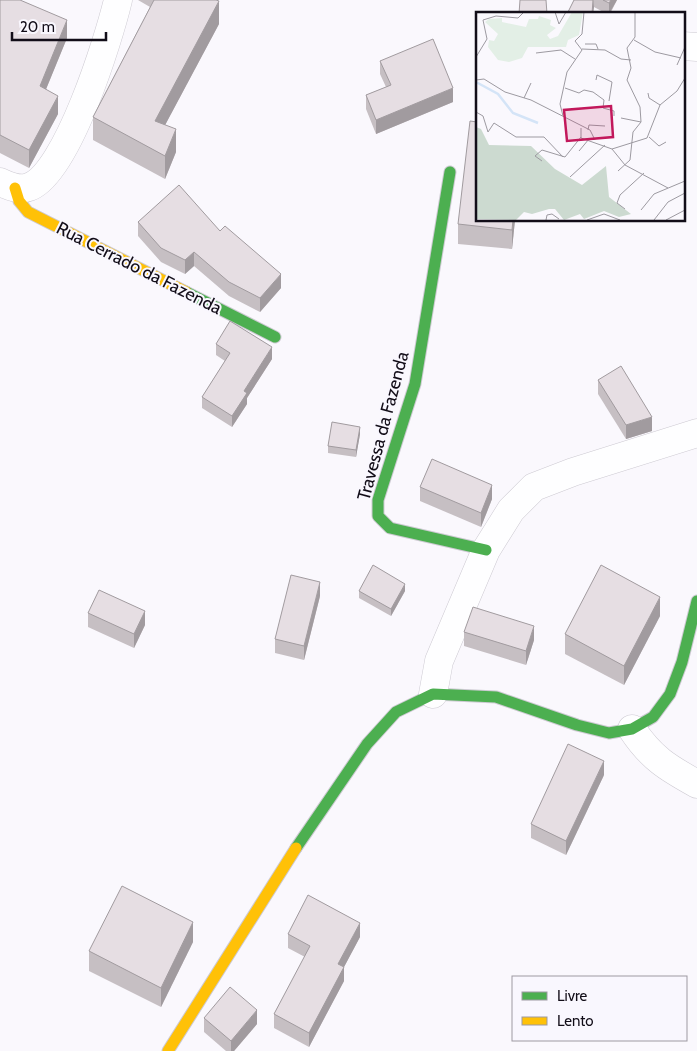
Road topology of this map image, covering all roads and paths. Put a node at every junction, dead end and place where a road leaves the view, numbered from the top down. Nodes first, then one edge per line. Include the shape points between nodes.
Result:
1 (118, 0) edge
2 (684, 46) edge
3 (697, 47) edge
4 (450, 172) dead end
5 (8, 185) edge
6 (275, 337) dead end
7 (697, 434) edge
8 (486, 550) junction
9 (697, 601) edge
10 (433, 694) junction
11 (632, 729) junction
12 (697, 784) edge
13 (168, 1051) edge

1 - 5 street, Rua Cerrado da Fazenda via 96,76 64,145 44,178 29,187
2 - 3 street
4 - 8 street, Travessa da Fazenda via 415,384 378,500 378,516 390,528
5 - 6 street, Rua Cerrado da Fazenda via 28,212
7 - 8 street via 534,487 511,510
8 - 10 street via 439,661
9 - 11 street via 682,662 670,694 653,717
10 - 11 street via 496,697 609,733
10 - 13 street via 396,712 367,744 298,844
11 - 12 street via 646,750 664,766

